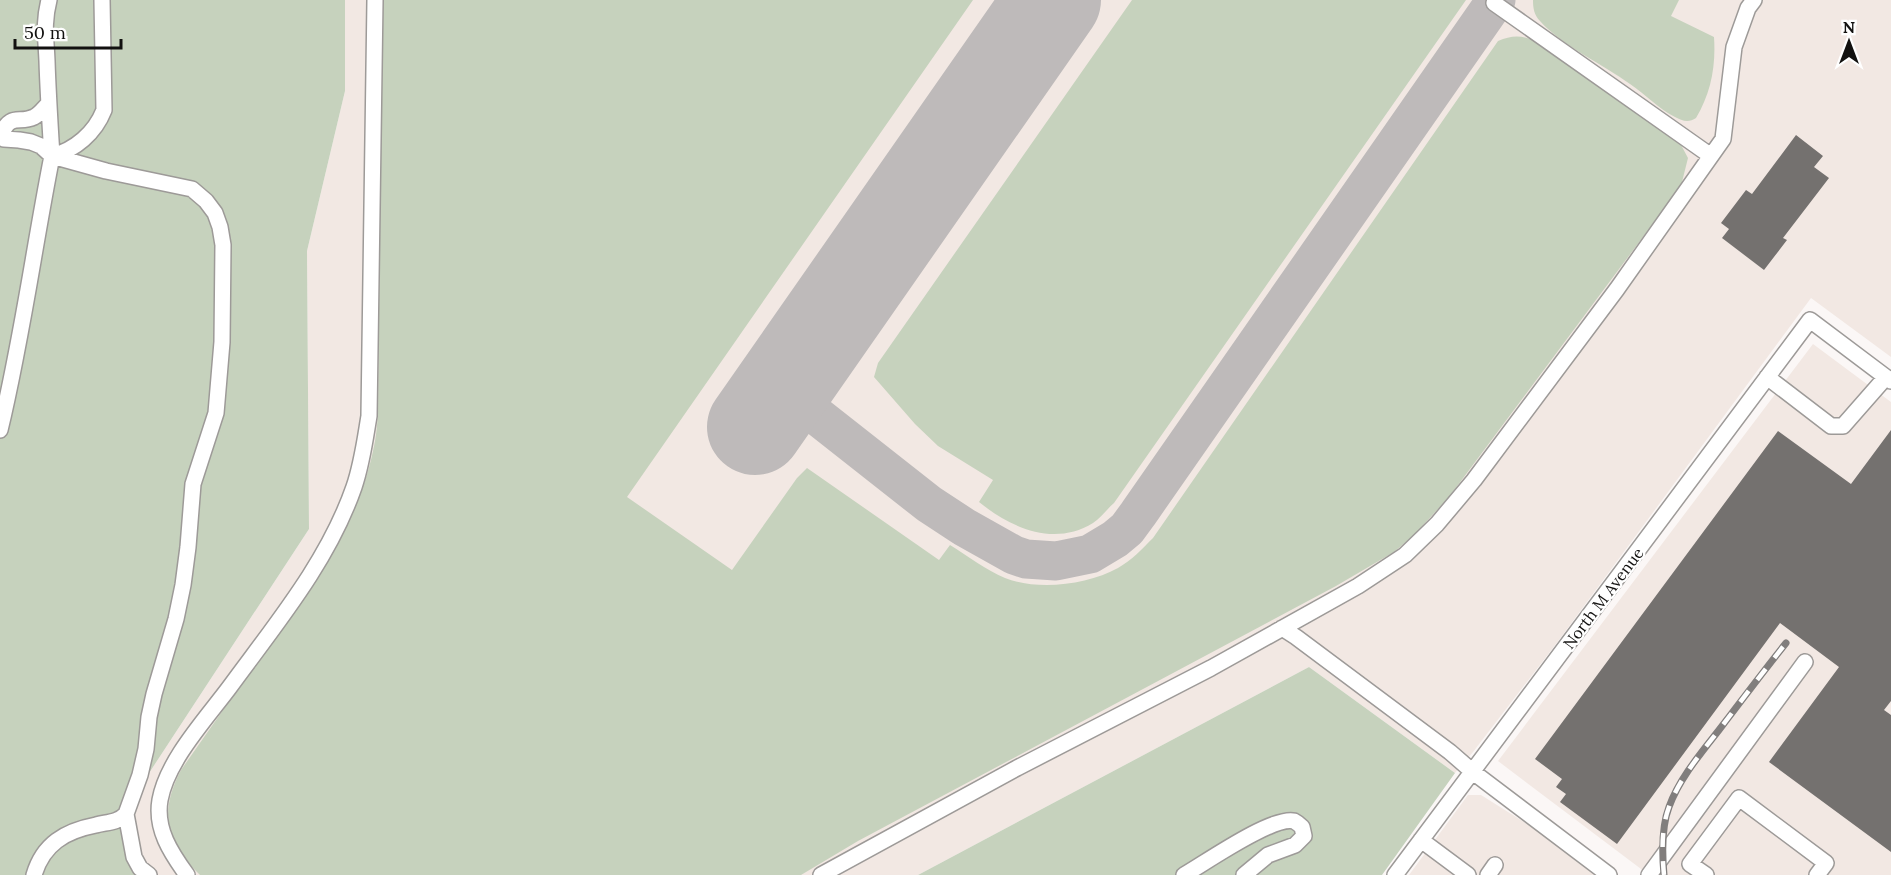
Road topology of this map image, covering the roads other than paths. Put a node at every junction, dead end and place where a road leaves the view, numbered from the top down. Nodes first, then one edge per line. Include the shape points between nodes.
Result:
1 (49, 0) edge
2 (102, 0) edge
3 (375, 0) edge
4 (1754, 0) edge
5 (1494, 3) dead end
6 (48, 104) junction
7 (52, 156) junction
8 (1711, 156) junction
9 (1767, 377) junction
10 (1888, 379) edge
11 (0, 430) edge
12 (1282, 628) junction
13 (1806, 662) dead end
14 (1473, 772) junction
15 (126, 814) junction
16 (1421, 840) junction
17 (34, 875) edge
18 (149, 875) edge
19 (187, 875) edge
20 (821, 875) edge
21 (1184, 875) edge
22 (1244, 875) edge
23 (1395, 875) edge
24 (1468, 875) edge
25 (1609, 875) edge
26 (1649, 875) edge
27 (1706, 875) edge
28 (1817, 875) edge

1 - 6 street via 44,35
2 - 7 street via 104,110 92,132 64,153
3 - 19 street via 369,416 362,455 354,487 308,578 167,777 160,801 160,826 171,854
4 - 8 street via 1734,47 1723,139
5 - 8 street
6 - 7 street
6 - 7 street via 35,117 11,121 2,133 4,139 31,142
7 - 11 street via 14,375
7 - 15 street via 192,189 215,213 223,245 222,342 216,413 193,484 181,596 154,694 142,766
8 - 12 street via 1482,470 1437,524 1405,555
9 - 10 street via 1836,427 1843,426
9 - 10 street, North M Avenue via 1810,320
9 - 14 street, North M Avenue
12 - 14 street
12 - 20 street
13 - 26 street
14 - 16 street, North M Avenue
14 - 25 street
15 - 17 street via 120,820 94,825 54,841 42,854
15 - 18 street via 134,857
16 - 23 street, North M Avenue
16 - 24 street
21 - 22 street via 1265,827 1283,822 1295,822 1302,827 1304,836 1295,845 1268,855
27 - 28 street via 1690,864 1738,798 1826,863

